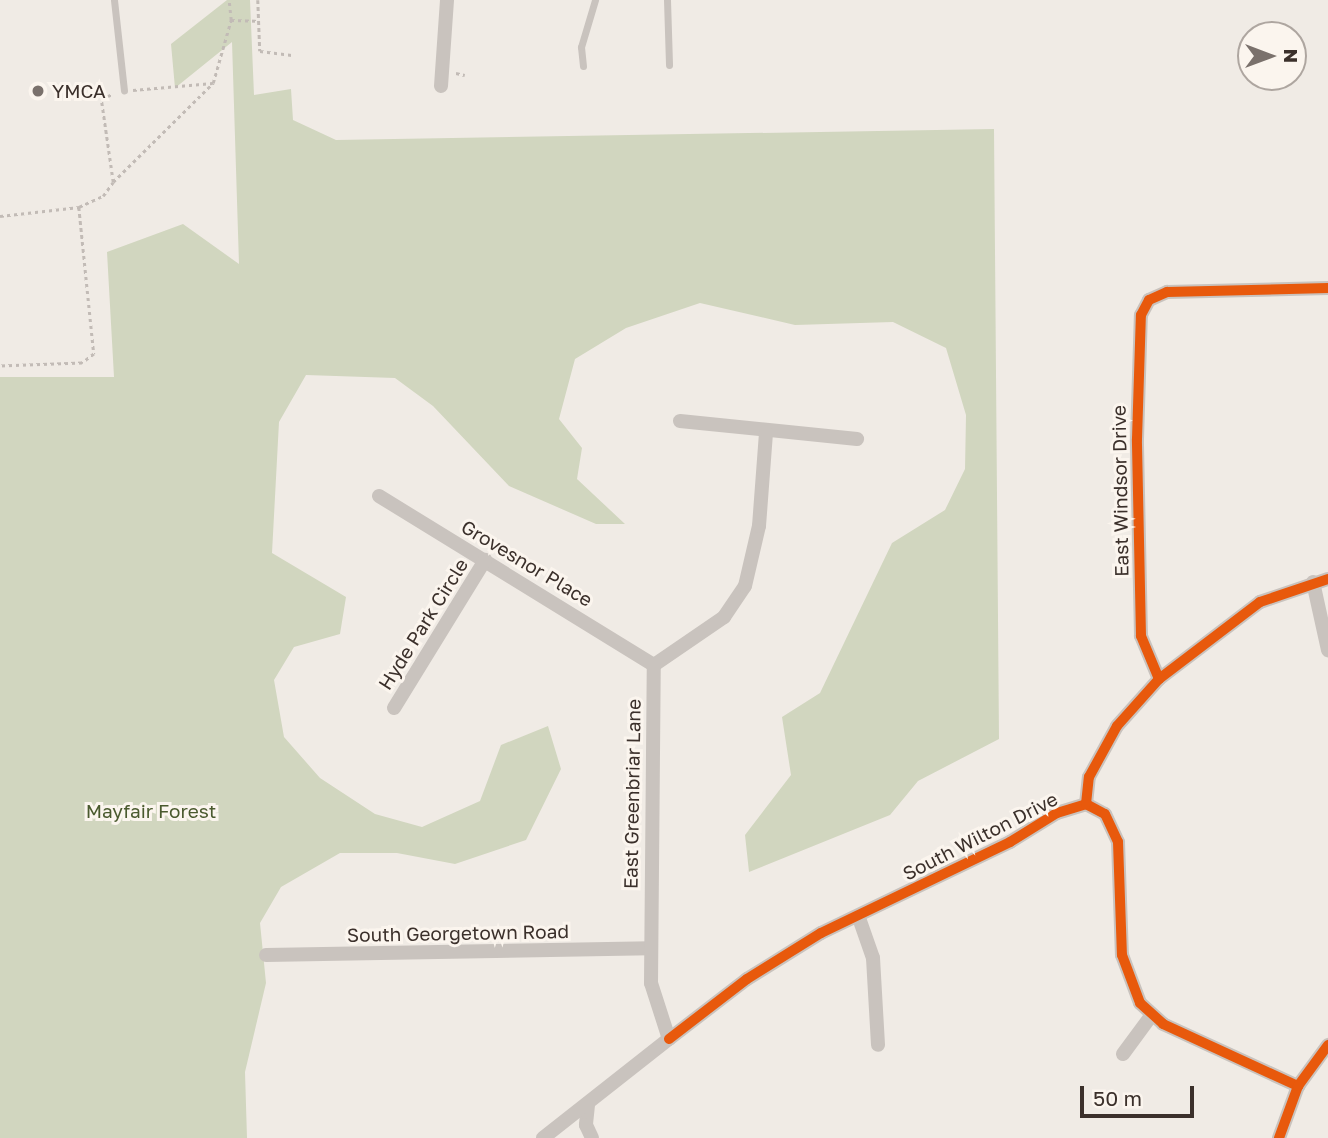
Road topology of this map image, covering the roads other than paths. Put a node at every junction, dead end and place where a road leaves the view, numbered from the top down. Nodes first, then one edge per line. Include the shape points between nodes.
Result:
1 (114, 0) edge
2 (447, 0) edge
3 (596, 0) edge
4 (667, 0) edge
5 (669, 65) dead end
6 (583, 66) dead end
7 (441, 86) dead end
8 (124, 90) road end
9 (1328, 288) edge
10 (680, 421) dead end
11 (766, 432) junction
12 (857, 439) dead end
13 (379, 496) dead end
14 (485, 560) junction
15 (1328, 579) edge
16 (1312, 582) junction
17 (1328, 650) edge
18 (654, 665) junction
19 (1159, 679) junction
20 (394, 708) dead end
21 (1086, 804) junction
22 (859, 918) junction
23 (650, 948) junction
24 (266, 955) dead end
25 (1151, 1016) junction
26 (669, 1039) junction
27 (878, 1045) dead end
28 (1328, 1045) edge
29 (1123, 1055) dead end
30 (1298, 1086) junction
31 (588, 1105) junction
32 (543, 1138) edge
33 (592, 1138) edge
34 (1279, 1138) edge

1 - 8 lane
2 - 7 street
3 - 6 lane via 581,47
4 - 5 lane
9 - 19 street, East Windsor Drive via 1167,292 1149,300 1141,315 1137,356 1141,636
10 - 11 street
11 - 12 street
11 - 18 street via 759,526 746,586 724,617
13 - 14 street, Grovesnor Place
14 - 18 street, Grovesnor Place
14 - 20 street, Hyde Park Circle
15 - 16 street, South Wilton Drive
16 - 17 street
16 - 19 street, South Wilton Drive via 1260,602
18 - 23 street, East Greenbriar Lane
19 - 21 street, South Wilton Drive via 1117,726 1088,777
21 - 22 street, South Wilton Drive via 1057,814
21 - 25 street via 1105,814 1114,828 1122,955 1131,989
22 - 26 street, South Wilton Drive via 821,933 747,979
22 - 27 street via 873,958
23 - 24 street, South Georgetown Road
23 - 26 street, East Greenbriar Lane via 651,983
25 - 29 street
25 - 30 street
26 - 31 street
28 - 30 street
30 - 34 street
31 - 32 street
31 - 33 street via 586,1125

